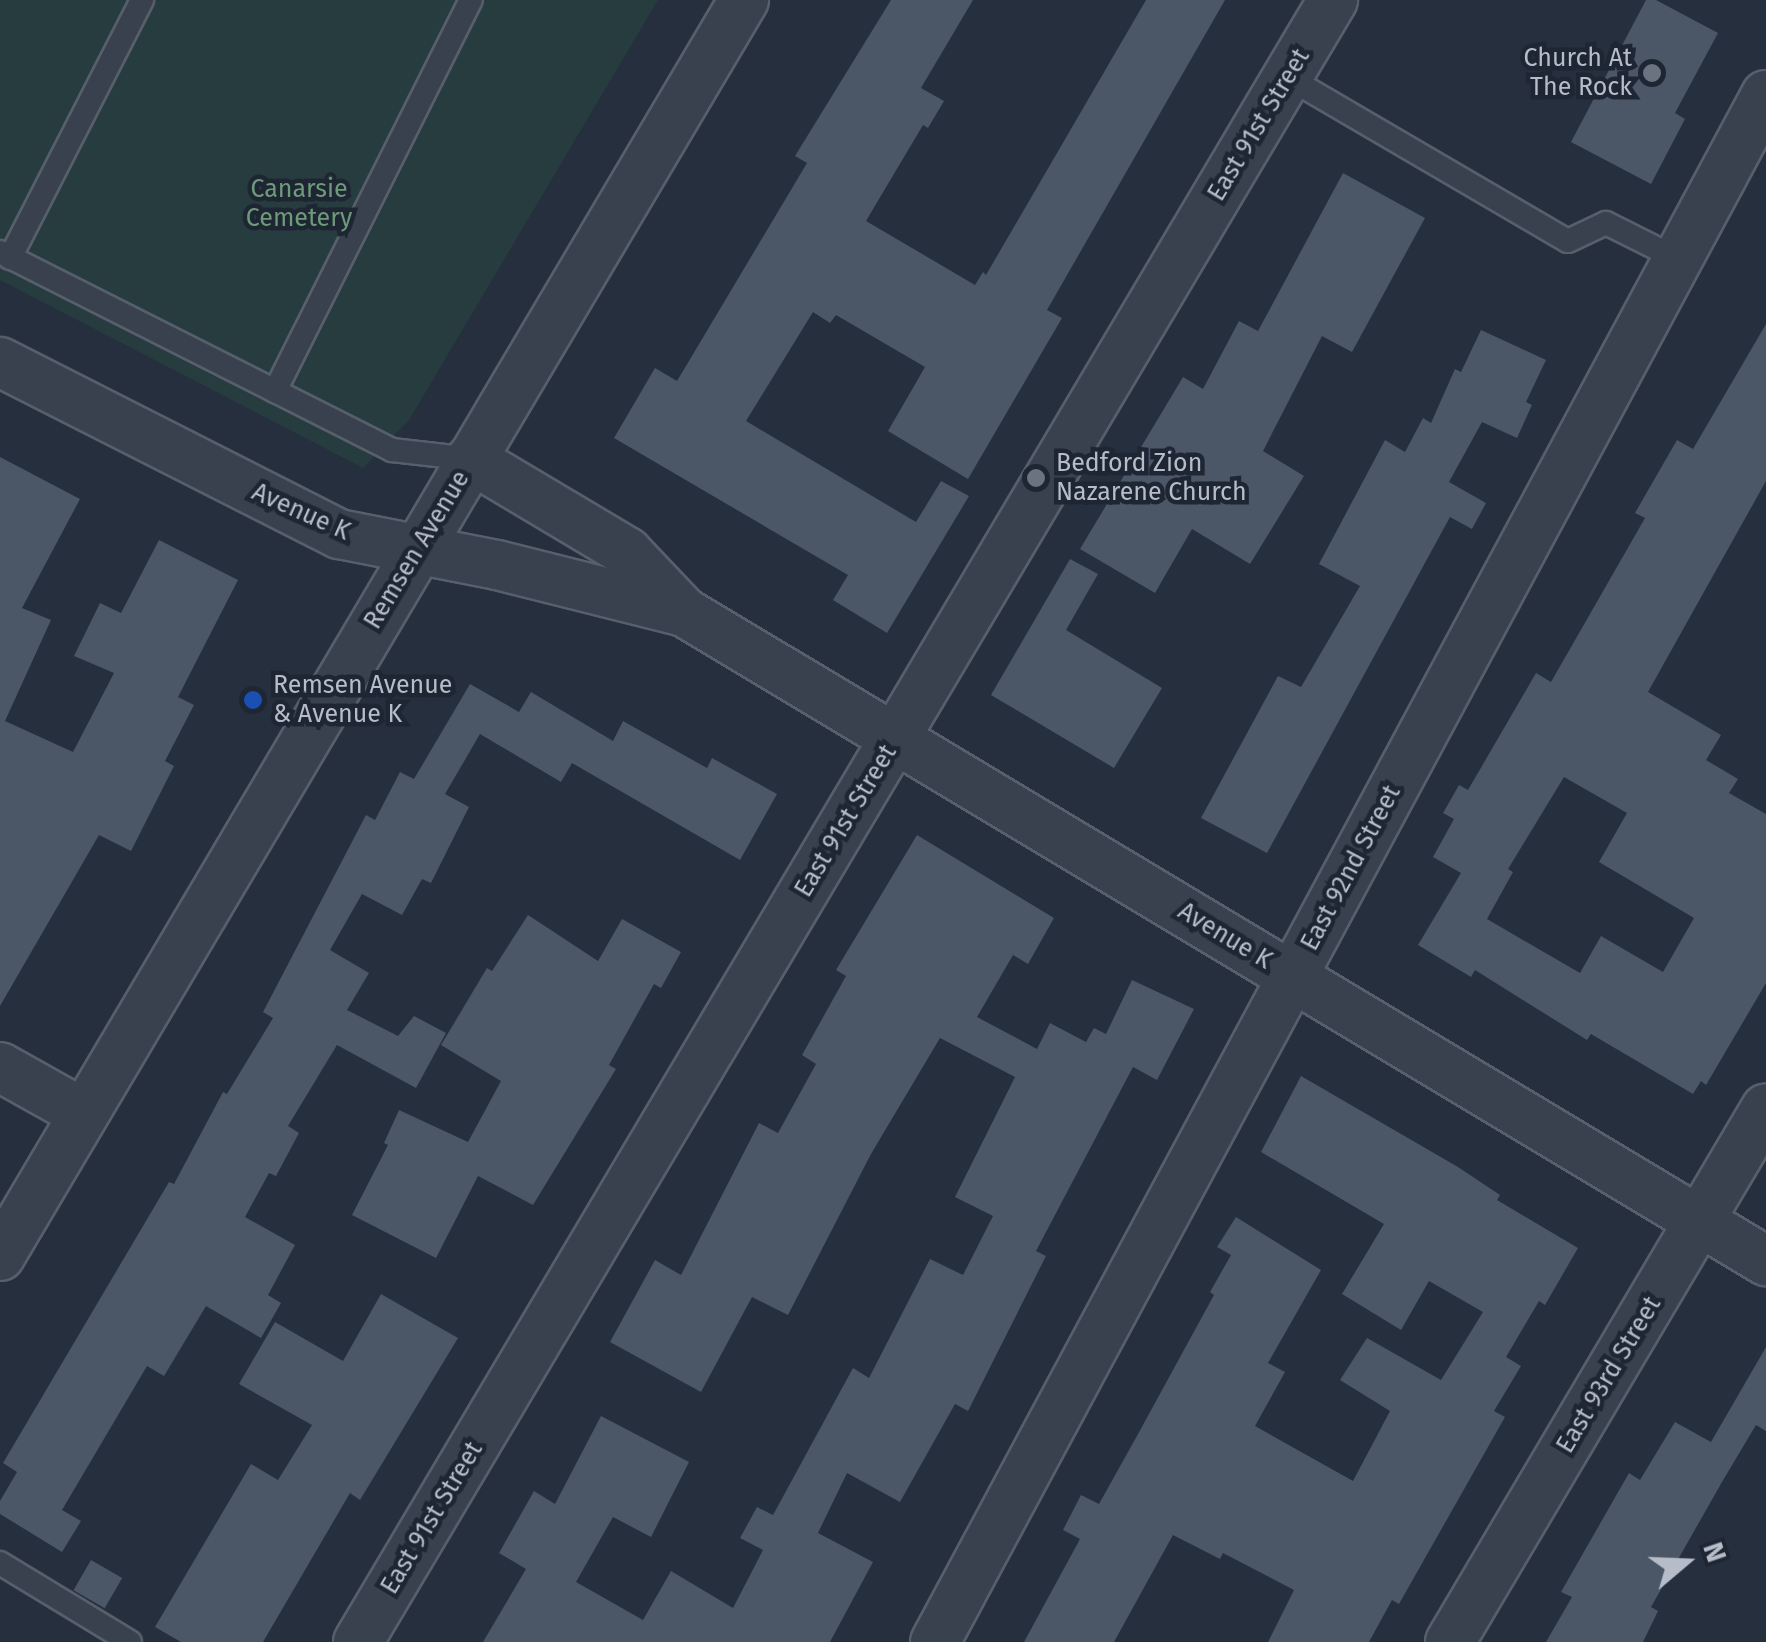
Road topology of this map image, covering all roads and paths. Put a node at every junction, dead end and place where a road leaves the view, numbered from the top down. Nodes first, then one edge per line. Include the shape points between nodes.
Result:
1 (142, 0) edge
2 (470, 0) edge
3 (744, 0) edge
4 (1333, 0) edge
5 (1288, 77) junction
6 (1766, 94) edge
7 (5, 255) edge
8 (1678, 258) junction
9 (0, 362) edge
10 (275, 391) junction
11 (470, 459) junction
12 (417, 549) junction
13 (684, 612) junction
14 (894, 740) junction
15 (1293, 976) junction
16 (0, 1067) edge
17 (1766, 1108) edge
18 (84, 1114) junction
19 (1700, 1221) junction
20 (0, 1256) edge
21 (1766, 1261) edge
22 (0, 1563) edge
23 (130, 1642) edge
24 (358, 1642) edge
25 (934, 1642) edge
26 (1450, 1642) edge

1 - 7 lane
2 - 10 lane
3 - 11 street, Remsen Avenue
4 - 5 street, East 91st Street
5 - 8 lane via 1568,242 1606,224
5 - 14 street, East 91st Street
6 - 8 street, East 92nd Street
7 - 10 lane
8 - 15 street, East 92nd Street
9 - 12 street, Avenue K via 339,534
10 - 11 lane via 392,450
11 - 12 street, Remsen Avenue
11 - 13 street, Avenue K via 627,552
12 - 13 street, Avenue K
12 - 18 street, Remsen Avenue
13 - 14 street, Avenue K
14 - 15 street, Avenue K
14 - 24 street, East 91st Street
15 - 19 street, Avenue K
15 - 25 street, East 92nd Street
16 - 18 street
17 - 19 street, East 93rd Street
18 - 20 street, Remsen Avenue
19 - 21 street, Avenue K
19 - 26 street, East 93rd Street
22 - 23 lane

